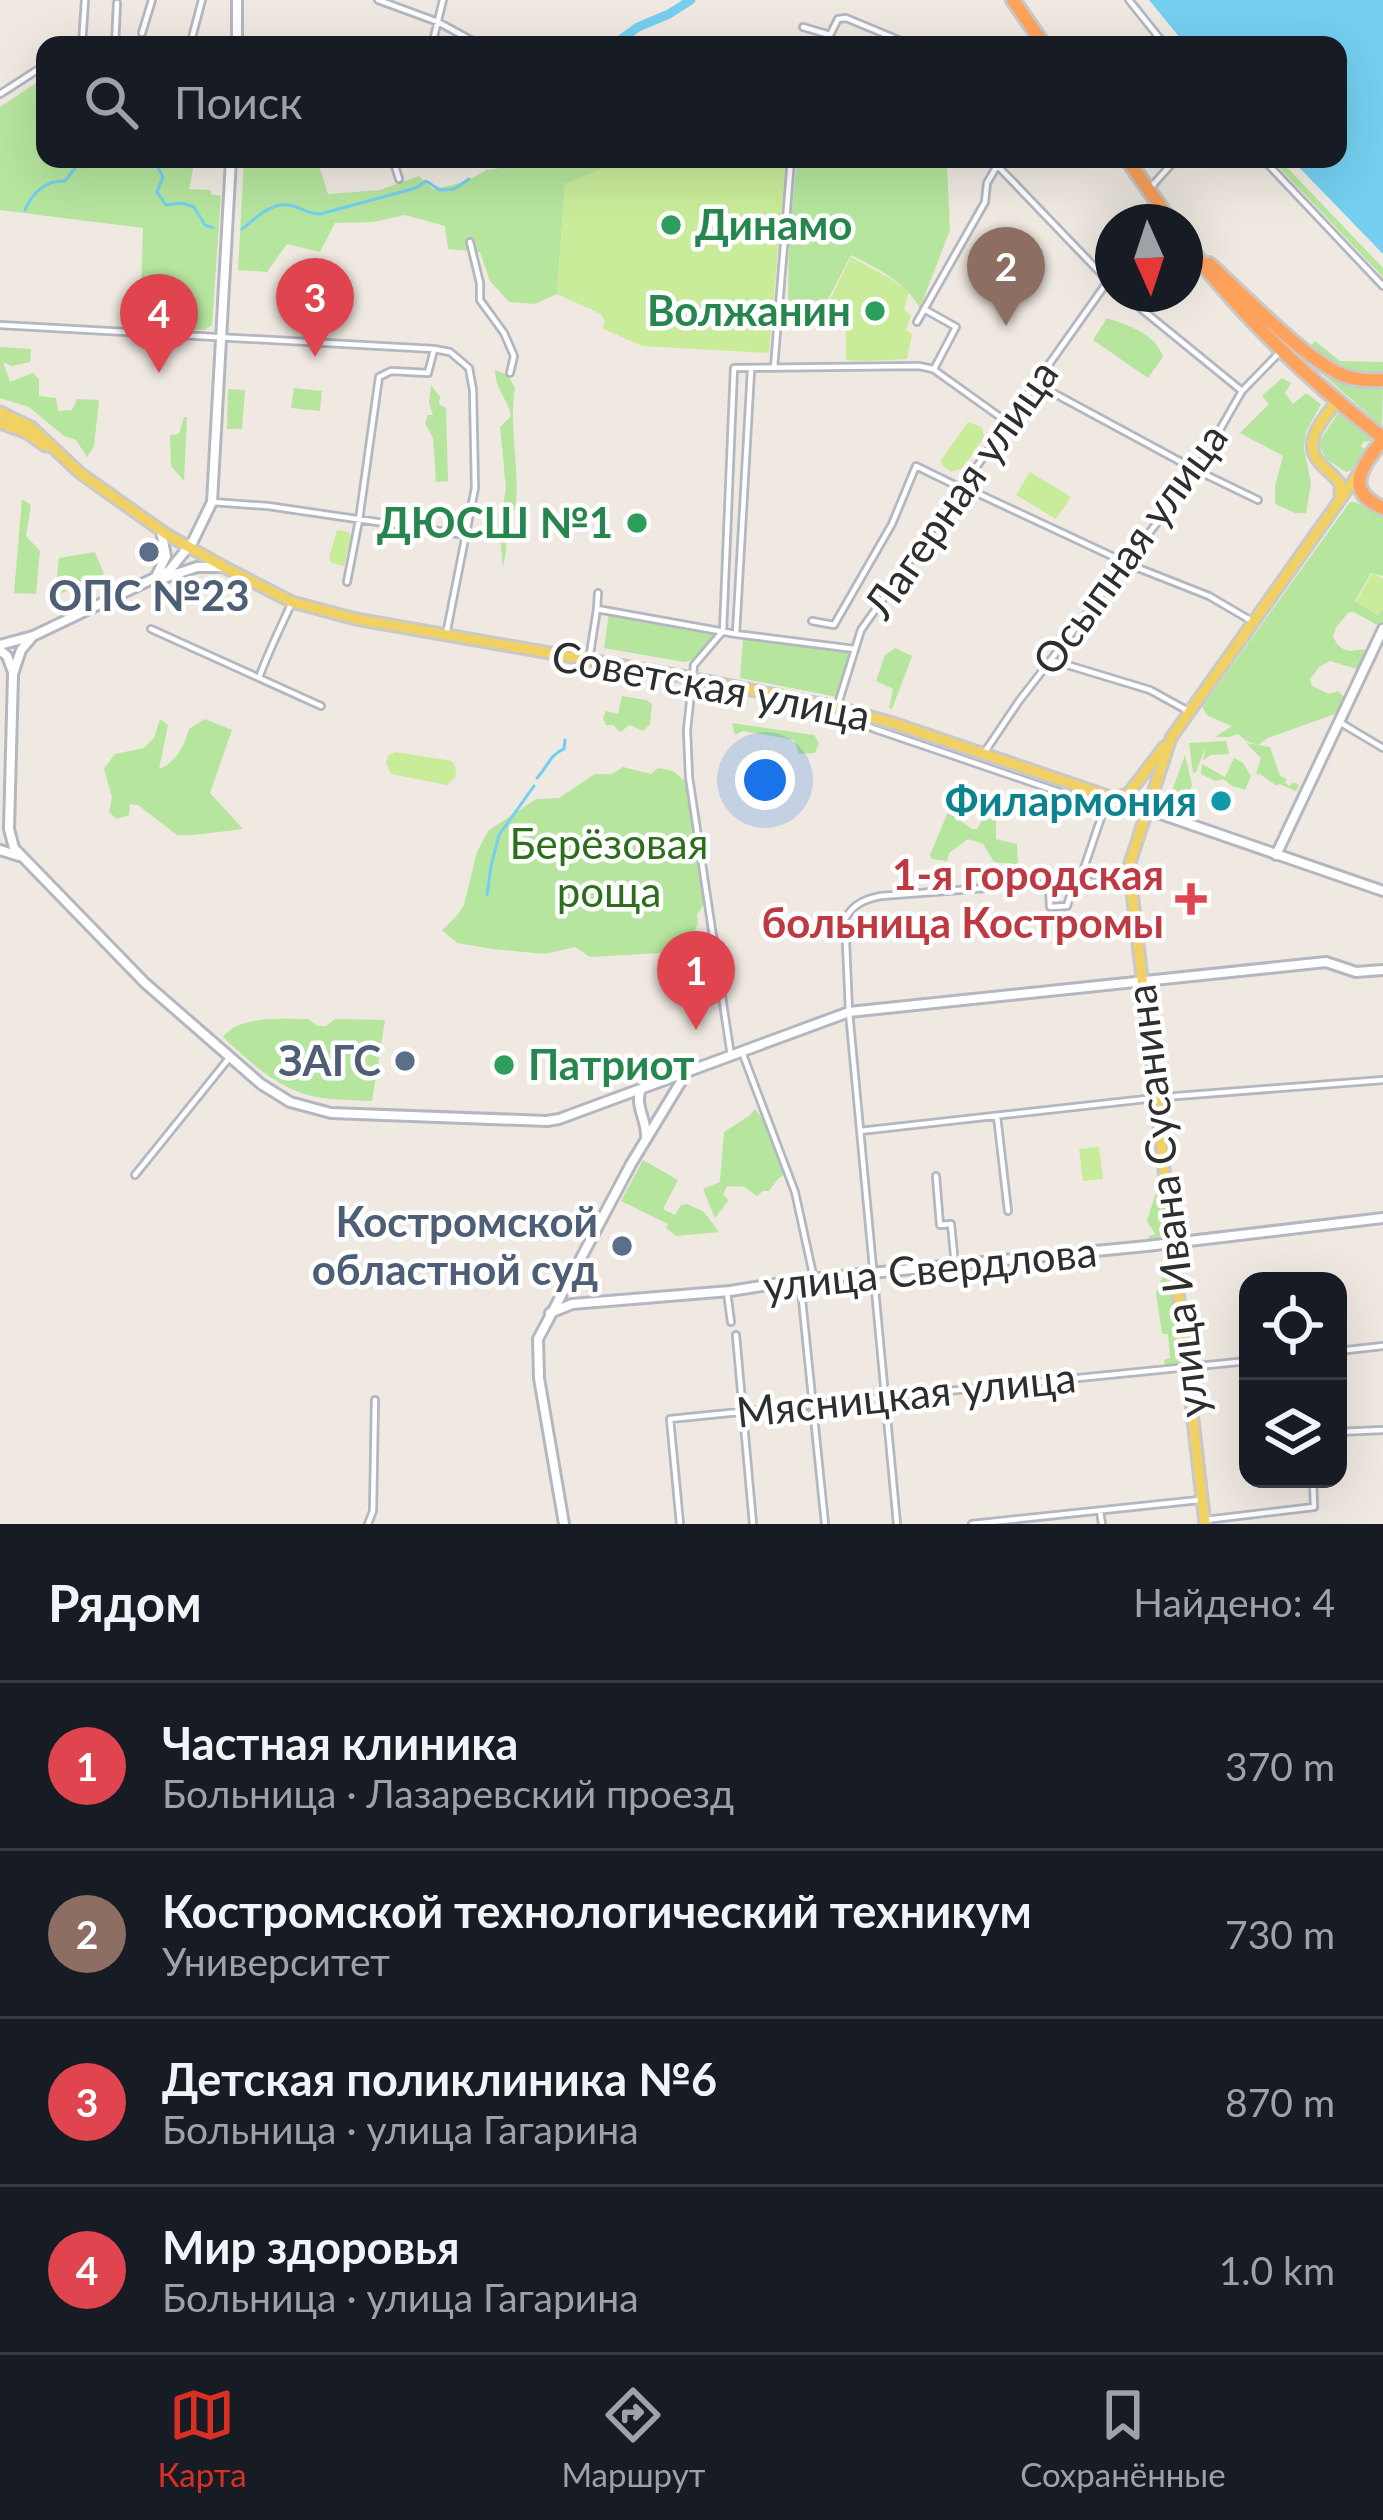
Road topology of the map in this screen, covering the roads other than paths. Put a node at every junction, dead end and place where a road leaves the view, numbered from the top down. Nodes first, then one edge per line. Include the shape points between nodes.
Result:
1 (85, 0) edge
2 (152, 0) edge
3 (202, 0) edge
4 (235, 0) edge
5 (378, 0) edge
6 (443, 0) edge
7 (1013, 0) edge
8 (1129, 0) edge
9 (117, 3) edge
10 (439, 22) junction
11 (803, 28) dead end
12 (142, 33) dead end
13 (83, 36) edge
14 (115, 36) edge
15 (192, 36) edge
16 (237, 36) edge
17 (435, 36) edge
18 (464, 36) edge
19 (889, 36) edge
20 (1038, 36) edge
21 (1158, 36) edge
22 (36, 71) edge
23 (0, 94) edge
24 (230, 168) edge
25 (396, 168) edge
26 (790, 168) edge
27 (996, 168) edge
28 (1005, 168) edge
29 (1133, 168) edge
30 (1168, 168) edge
31 (1272, 168) edge
32 (399, 179) dead end
33 (1149, 190) junction
34 (1159, 204) edge
35 (470, 242) dead end
36 (1203, 257) edge
37 (1203, 264) edge
38 (1095, 267) edge
39 (1383, 286) edge
40 (1095, 304) edge
41 (924, 309) junction
42 (1145, 312) edge
43 (917, 322) dead end
44 (0, 325) edge
45 (220, 336) junction
46 (434, 349) junction
47 (1281, 351) junction
48 (751, 368) junction
49 (774, 368) junction
50 (934, 370) junction
51 (510, 373) dead end
52 (1383, 380) edge
53 (1035, 383) junction
54 (1242, 392) junction
55 (1337, 401) junction
56 (0, 412) edge
57 (1007, 422) junction
58 (0, 423) edge
59 (1383, 438) edge
60 (61, 455) junction
61 (1362, 469) junction
62 (1196, 470) junction
63 (1330, 472) junction
64 (962, 487) junction
65 (1367, 499) junction
66 (1258, 500) dead end
67 (1339, 500) junction
68 (212, 502) junction
69 (1383, 508) edge
70 (359, 520) junction
71 (160, 530) junction
72 (466, 535) junction
73 (189, 548) junction
74 (1127, 562) junction
75 (224, 568) junction
76 (154, 580) junction
77 (347, 582) dead end
78 (598, 593) dead end
79 (292, 602) junction
80 (597, 609) junction
81 (812, 621) dead end
82 (1252, 622) junction
83 (151, 629) dead end
84 (1383, 629) edge
85 (725, 633) junction
86 (446, 635) junction
87 (33, 636) junction
88 (1, 648) edge
89 (854, 649) junction
90 (589, 660) junction
91 (1051, 660) junction
92 (14, 674) junction
93 (259, 678) junction
94 (692, 678) junction
95 (13, 695) junction
96 (321, 706) dead end
97 (836, 707) junction
98 (0, 708) edge
99 (1188, 711) junction
100 (1340, 722) junction
101 (1172, 738) junction
102 (1383, 748) edge
103 (984, 753) junction
104 (1114, 802) junction
105 (1146, 809) junction
106 (0, 819) edge
107 (9, 830) junction
108 (0, 849) edge
109 (1276, 854) junction
110 (20, 857) junction
111 (1083, 871) junction
112 (1130, 887) junction
113 (1383, 891) edge
114 (1383, 970) edge
115 (1141, 980) junction
116 (849, 1012) junction
117 (736, 1054) junction
118 (230, 1058) junction
119 (686, 1073) junction
120 (1383, 1080) edge
121 (646, 1085) junction
122 (617, 1097) junction
123 (1156, 1098) junction
124 (639, 1106) junction
125 (666, 1107) junction
126 (997, 1116) junction
127 (860, 1130) junction
128 (646, 1139) junction
129 (135, 1175) dead end
130 (936, 1176) dead end
131 (1008, 1211) dead end
132 (1383, 1218) edge
133 (1172, 1243) junction
134 (955, 1265) junction
135 (874, 1273) junction
136 (814, 1279) junction
137 (800, 1280) junction
138 (727, 1291) junction
139 (564, 1300) junction
140 (730, 1322) dead end
141 (736, 1335) dead end
142 (1383, 1346) edge
143 (1347, 1350) edge
144 (1239, 1362) edge
145 (1187, 1368) junction
146 (885, 1397) junction
147 (375, 1400) dead end
148 (812, 1405) junction
149 (742, 1412) junction
150 (1383, 1430) edge
151 (1347, 1432) edge
152 (1313, 1488) edge
153 (1202, 1500) junction
154 (1100, 1511) junction
155 (1205, 1522) edge
156 (368, 1524) edge
157 (564, 1524) edge
158 (680, 1524) edge
159 (753, 1524) edge
160 (825, 1524) edge
161 (897, 1524) edge
162 (972, 1524) edge
163 (1102, 1524) edge

1 - 13 street
2 - 12 street
3 - 15 street
4 - 16 street
5 - 10 street
6 - 10 street
7 - 20 highway
8 - 21 street
9 - 14 street
10 - 17 street
10 - 18 street
11 - 19 street via 830,35 846,18
22 - 23 street
24 - 45 street
25 - 32 street
26 - 49 street
27 - 41 street
28 - 38 street
29 - 33 highway
30 - 33 street
31 - 39 street
33 - 34 highway
35 - 51 street via 480,300 514,356
36 - 52 highway via 1334,371
37 - 47 highway
40 - 53 street, Лагерная улица
41 - 43 street
41 - 50 street via 956,327
42 - 54 street
44 - 45 street
45 - 46 street
45 - 68 street
46 - 70 street via 428,373 379,377
46 - 72 street via 469,368 473,390 476,488
47 - 54 street, Осыпная улица
47 - 55 highway
48 - 49 street
48 - 85 street
48 - 85 street via 734,368
49 - 50 street
50 - 57 street
53 - 57 street, Лагерная улица
53 - 62 street
54 - 62 street, Осыпная улица
55 - 59 highway
55 - 63 main road via 1312,440
56 - 60 main road
57 - 64 street, Лагерная улица
58 - 60 main road
59 - 61 highway
60 - 71 main road, Советская улица
61 - 63 main road
61 - 65 highway
61 - 67 main road
62 - 66 street
62 - 74 street, Осыпная улица
63 - 67 main road
64 - 74 street
64 - 81 street via 916,466 834,625
64 - 89 street, Лагерная улица
65 - 67 main road
65 - 69 highway
67 - 82 main road
68 - 70 street
68 - 73 street
70 - 72 street
70 - 77 street
71 - 73 main road, Советская улица
71 - 76 street via 166,556
72 - 86 street
73 - 75 main road, Советская улица
73 - 76 street
74 - 82 street
74 - 91 street, Осыпная улица
75 - 76 street
75 - 79 main road, Советская улица
76 - 87 street
78 - 80 street
79 - 86 main road, Советская улица
79 - 93 street
80 - 85 street
80 - 90 street
82 - 99 main road
83 - 93 street
84 - 100 street
85 - 89 street
85 - 94 street via 699,657
86 - 90 main road, Советская улица
87 - 88 street
87 - 92 street
88 - 92 street
89 - 97 street, Лагерная улица
90 - 94 main road, Советская улица
91 - 99 street via 1150,690
91 - 103 street, Осыпная улица
92 - 95 street
93 - 96 street
94 - 97 main road, Советская улица
94 - 117 street via 688,777
95 - 98 street
95 - 107 street
97 - 103 main road, Советская улица
97 - 104 street via 875,729
99 - 101 main road
100 - 102 street
100 - 109 street
101 - 104 main road
101 - 105 main road, улица Ивана Сусанина
103 - 104 main road, Советская улица
104 - 105 main road, Советская улица
104 - 111 street
105 - 109 street, Советская улица
105 - 112 main road, улица Ивана Сусанина
106 - 107 street
107 - 108 street
107 - 110 street
108 - 110 street
109 - 113 street, Советская улица
110 - 118 street
111 - 112 street
111 - 116 street via 1066,906 1050,907 1046,884 860,903 845,919
112 - 115 main road, улица Ивана Сусанина
114 - 115 street via 1326,962
115 - 116 street
115 - 123 main road, улица Ивана Сусанина
116 - 117 street
116 - 127 street
117 - 119 street
117 - 136 street via 795,1192
118 - 122 street via 290,1102 331,1112 547,1121
118 - 129 street
119 - 121 street
119 - 125 street
120 - 123 street
121 - 122 street
121 - 124 street
121 - 125 street via 664,1088
122 - 124 street
123 - 126 street
123 - 133 main road, улица Ивана Сусанина
124 - 125 street via 651,1113
124 - 128 street
125 - 128 street
126 - 127 street
126 - 131 street
127 - 135 street
128 - 139 street
130 - 134 street via 940,1225 951,1224
132 - 133 street, улица Свердлова
133 - 134 street, улица Свердлова
133 - 145 main road, улица Ивана Сусанина
134 - 135 street, улица Свердлова
135 - 136 street, улица Свердлова
135 - 146 street
136 - 137 street, улица Свердлова
137 - 138 street, улица Свердлова
137 - 148 street
138 - 139 street, улица Свердлова
138 - 140 street
139 - 157 street via 541,1329 537,1351
141 - 149 street
142 - 143 street
144 - 145 street, Мясницкая улица
145 - 146 street, Мясницкая улица
145 - 153 main road, улица Ивана Сусанина
146 - 148 street, Мясницкая улица
146 - 161 street
147 - 156 street
148 - 149 street, Мясницкая улица
148 - 160 street
149 - 158 street, Мясницкая улица via 670,1419
149 - 159 street
150 - 151 street
152 - 155 street via 1314,1507
153 - 154 street
153 - 155 main road, улица Ивана Сусанина
154 - 162 street
154 - 163 street

